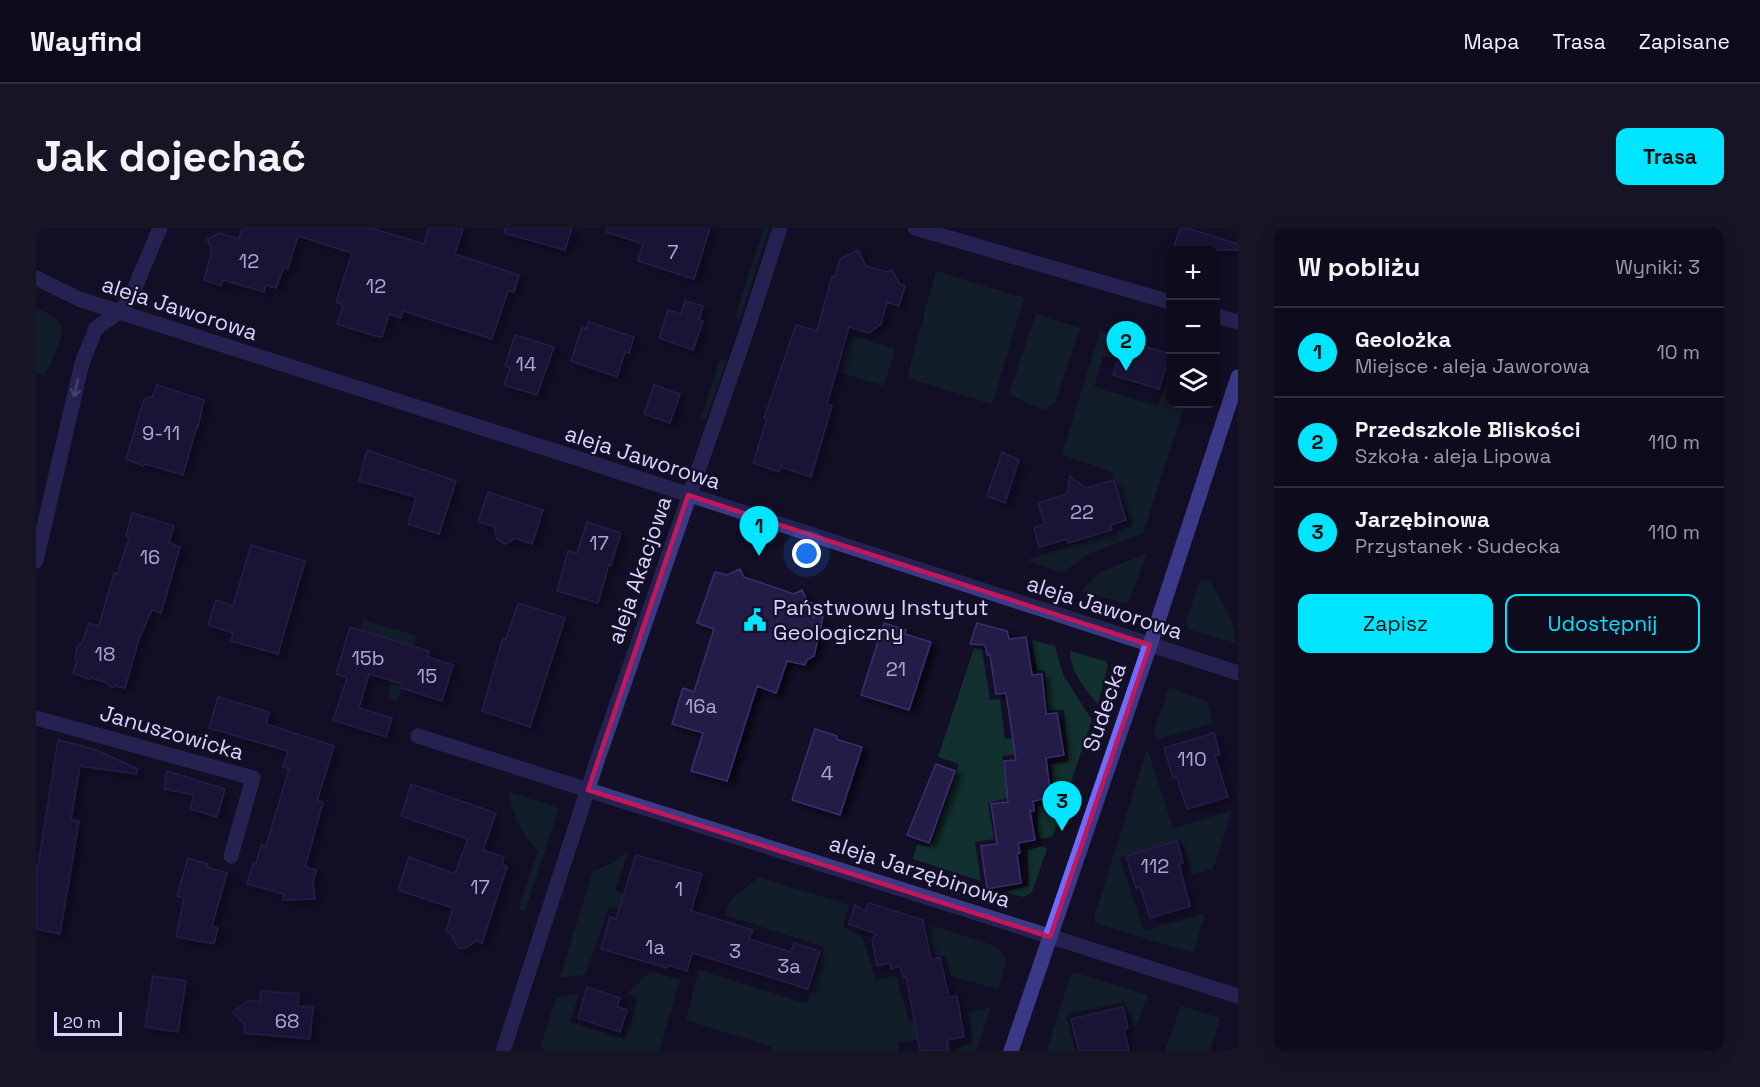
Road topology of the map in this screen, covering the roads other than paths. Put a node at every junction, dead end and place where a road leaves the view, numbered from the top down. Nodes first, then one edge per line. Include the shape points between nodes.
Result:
1 (160, 228) edge
2 (780, 228) edge
3 (915, 228) edge
4 (36, 278) edge
5 (1166, 301) edge
6 (119, 312) junction
7 (1220, 317) edge
8 (1238, 322) edge
9 (1238, 377) edge
10 (688, 495) junction
11 (36, 561) edge
12 (1150, 645) junction
13 (1238, 673) edge
14 (36, 718) edge
15 (418, 736) dead end
16 (588, 790) junction
17 (231, 856) dead end
18 (1050, 937) junction
19 (1238, 996) edge
20 (503, 1050) edge
21 (1011, 1051) edge

1 - 6 street via 130,299
2 - 10 street, aleja Akacjowa
3 - 5 street
4 - 6 street, aleja Jaworowa via 79,299
6 - 10 street, aleja Jaworowa
6 -> 11 street via 96,328 82,363
7 - 8 street
9 - 12 street, Sudecka
10 - 12 street, aleja Jaworowa
10 - 16 street, aleja Akacjowa
12 - 13 street, aleja Jaworowa
12 - 18 street, Sudecka
14 - 17 street, Januszowicka via 253,778
15 - 16 street
16 - 18 street, aleja Jarzębinowa
16 - 20 street, aleja Akacjowa
18 - 19 street, aleja Jarzębinowa
18 - 21 street, Sudecka

